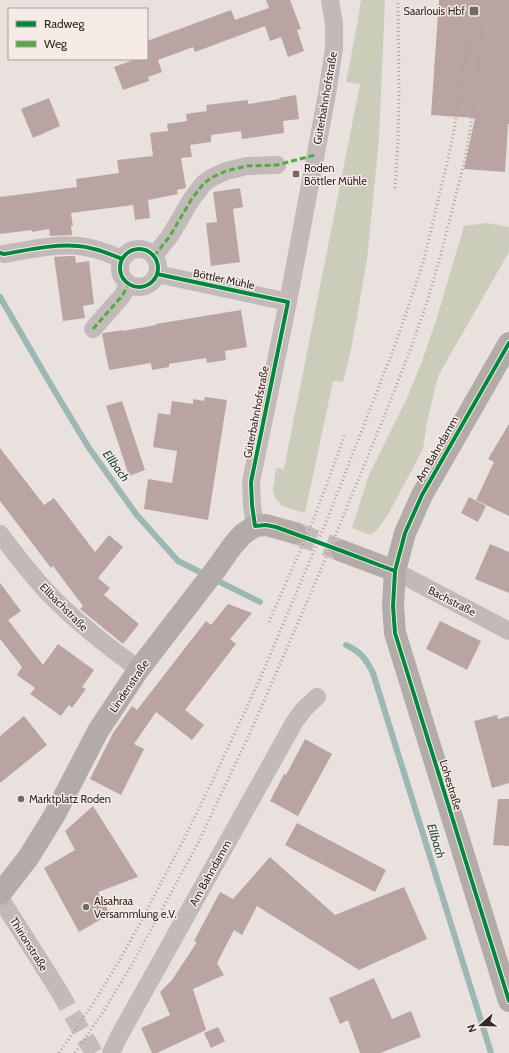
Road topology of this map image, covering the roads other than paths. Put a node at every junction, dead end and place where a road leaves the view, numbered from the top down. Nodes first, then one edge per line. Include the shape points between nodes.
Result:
1 (330, 0) edge
2 (277, 165) dead end
3 (4, 254) dead end
4 (154, 256) junction
5 (122, 259) junction
6 (157, 274) junction
7 (128, 284) junction
8 (288, 302) junction
9 (93, 329) dead end
10 (509, 343) edge
11 (255, 526) junction
12 (295, 533) tunnel mouth
13 (0, 534) edge
14 (342, 550) tunnel mouth
15 (395, 571) junction
16 (509, 630) edge
17 (139, 669) junction
18 (317, 697) dead end
19 (0, 894) edge
20 (0, 898) edge
21 (59, 991) tunnel mouth
22 (509, 1001) edge
23 (111, 1053) edge

1 - 8 street, Güterbahnhofstraße via 334,24 334,49
2 - 4 street via 247,166 226,171 204,183
3 - 5 street via 54,246 78,246 104,251
4 - 5 street via 143,249 137,249 131,250
4 - 6 street via 157,261
5 - 7 street via 121,273
6 - 7 street via 145,286
6 - 8 street, Böttler Mühle
7 - 9 street via 122,296
8 - 11 street, Güterbahnhofstraße via 251,482
10 - 15 street, Am Bahndamm via 422,495 405,533
11 - 12 street via 266,525
11 - 17 street, Lindenstraße via 233,545
13 - 17 street, Ellbachstraße via 53,598 103,643
14 - 15 street
15 - 16 street, Bachstraße
15 - 22 street, Lohestraße via 395,633
17 - 19 street, Lindenstraße via 98,731 54,816 28,858
18 - 23 street, Am Bahndamm via 295,720
20 - 21 street, Thirionstraße

